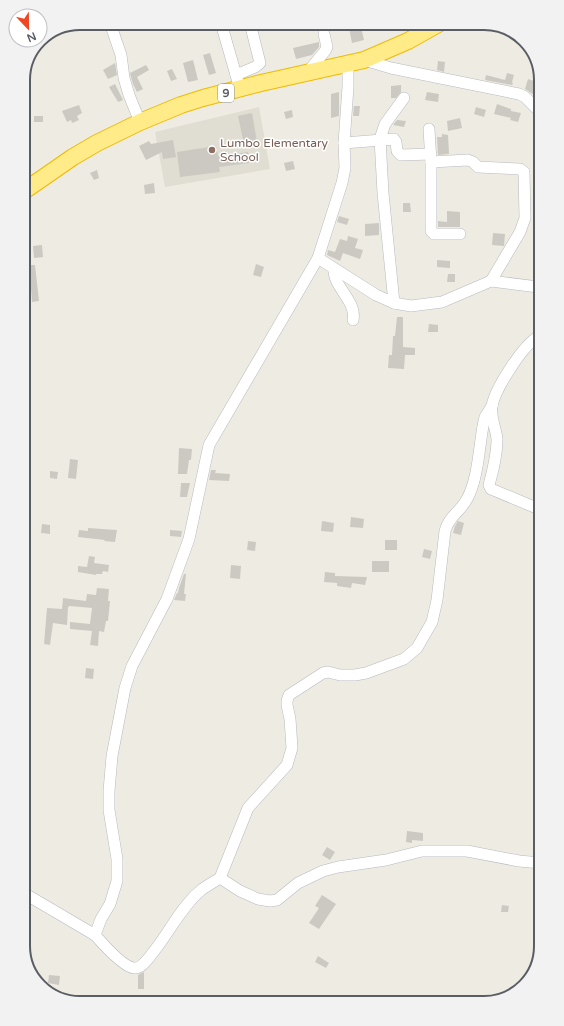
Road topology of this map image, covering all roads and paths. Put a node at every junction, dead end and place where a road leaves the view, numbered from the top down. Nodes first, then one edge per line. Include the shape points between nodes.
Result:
1 (112, 30) edge
2 (223, 30) edge
3 (252, 30) edge
4 (427, 30) edge
5 (324, 34) dead end
6 (364, 60) junction
7 (348, 64) junction
8 (307, 74) junction
9 (238, 82) junction
10 (404, 98) dead end
11 (534, 106) edge
12 (140, 122) junction
13 (429, 129) dead end
14 (380, 140) junction
15 (344, 143) junction
16 (431, 158) junction
17 (30, 187) edge
18 (460, 234) dead end
19 (318, 258) junction
20 (334, 268) junction
21 (491, 281) junction
22 (534, 286) edge
23 (394, 303) junction
24 (353, 320) dead end
25 (534, 340) edge
26 (492, 406) junction
27 (534, 507) edge
28 (534, 862) edge
29 (220, 878) junction
30 (30, 896) edge
31 (95, 935) junction

1 - 12 street via 121,55 129,95
2 - 9 street
3 - 9 street via 260,63
4 - 6 highway, 9
5 - 8 street via 327,47
6 - 7 highway, 9
6 - 11 street via 404,71 519,94
7 - 8 highway, 9
7 - 15 street
8 - 9 highway, 9
9 - 12 highway, 9
10 - 14 street via 385,124
12 - 17 highway, 9 via 79,153
13 - 16 street
14 - 15 street
14 - 16 street via 395,140 396,151 400,155
14 - 23 street
15 - 19 street via 345,168 342,183
16 - 18 street via 432,231 434,234
16 - 21 street via 468,160 478,167 524,172 525,218 520,232
19 - 20 street
19 - 31 street via 209,445 189,539 167,599 132,666 125,688 112,756 109,810 117,858 116,881 110,904
20 - 23 street via 376,295
20 - 24 street via 335,278 353,311
21 - 22 street
21 - 23 street via 442,302 411,306
25 - 26 street via 511,367
26 - 27 street via 497,451 489,487
26 - 29 street via 485,418 468,498 447,523 437,600 426,635 417,648 404,659 377,670 355,675 323,673 289,695 287,705 292,748 287,765 248,808
28 - 29 street via 467,852 422,851 324,871 298,883 277,900 270,901 240,891
29 - 31 street via 196,895 158,947 139,968 124,963
30 - 31 street

